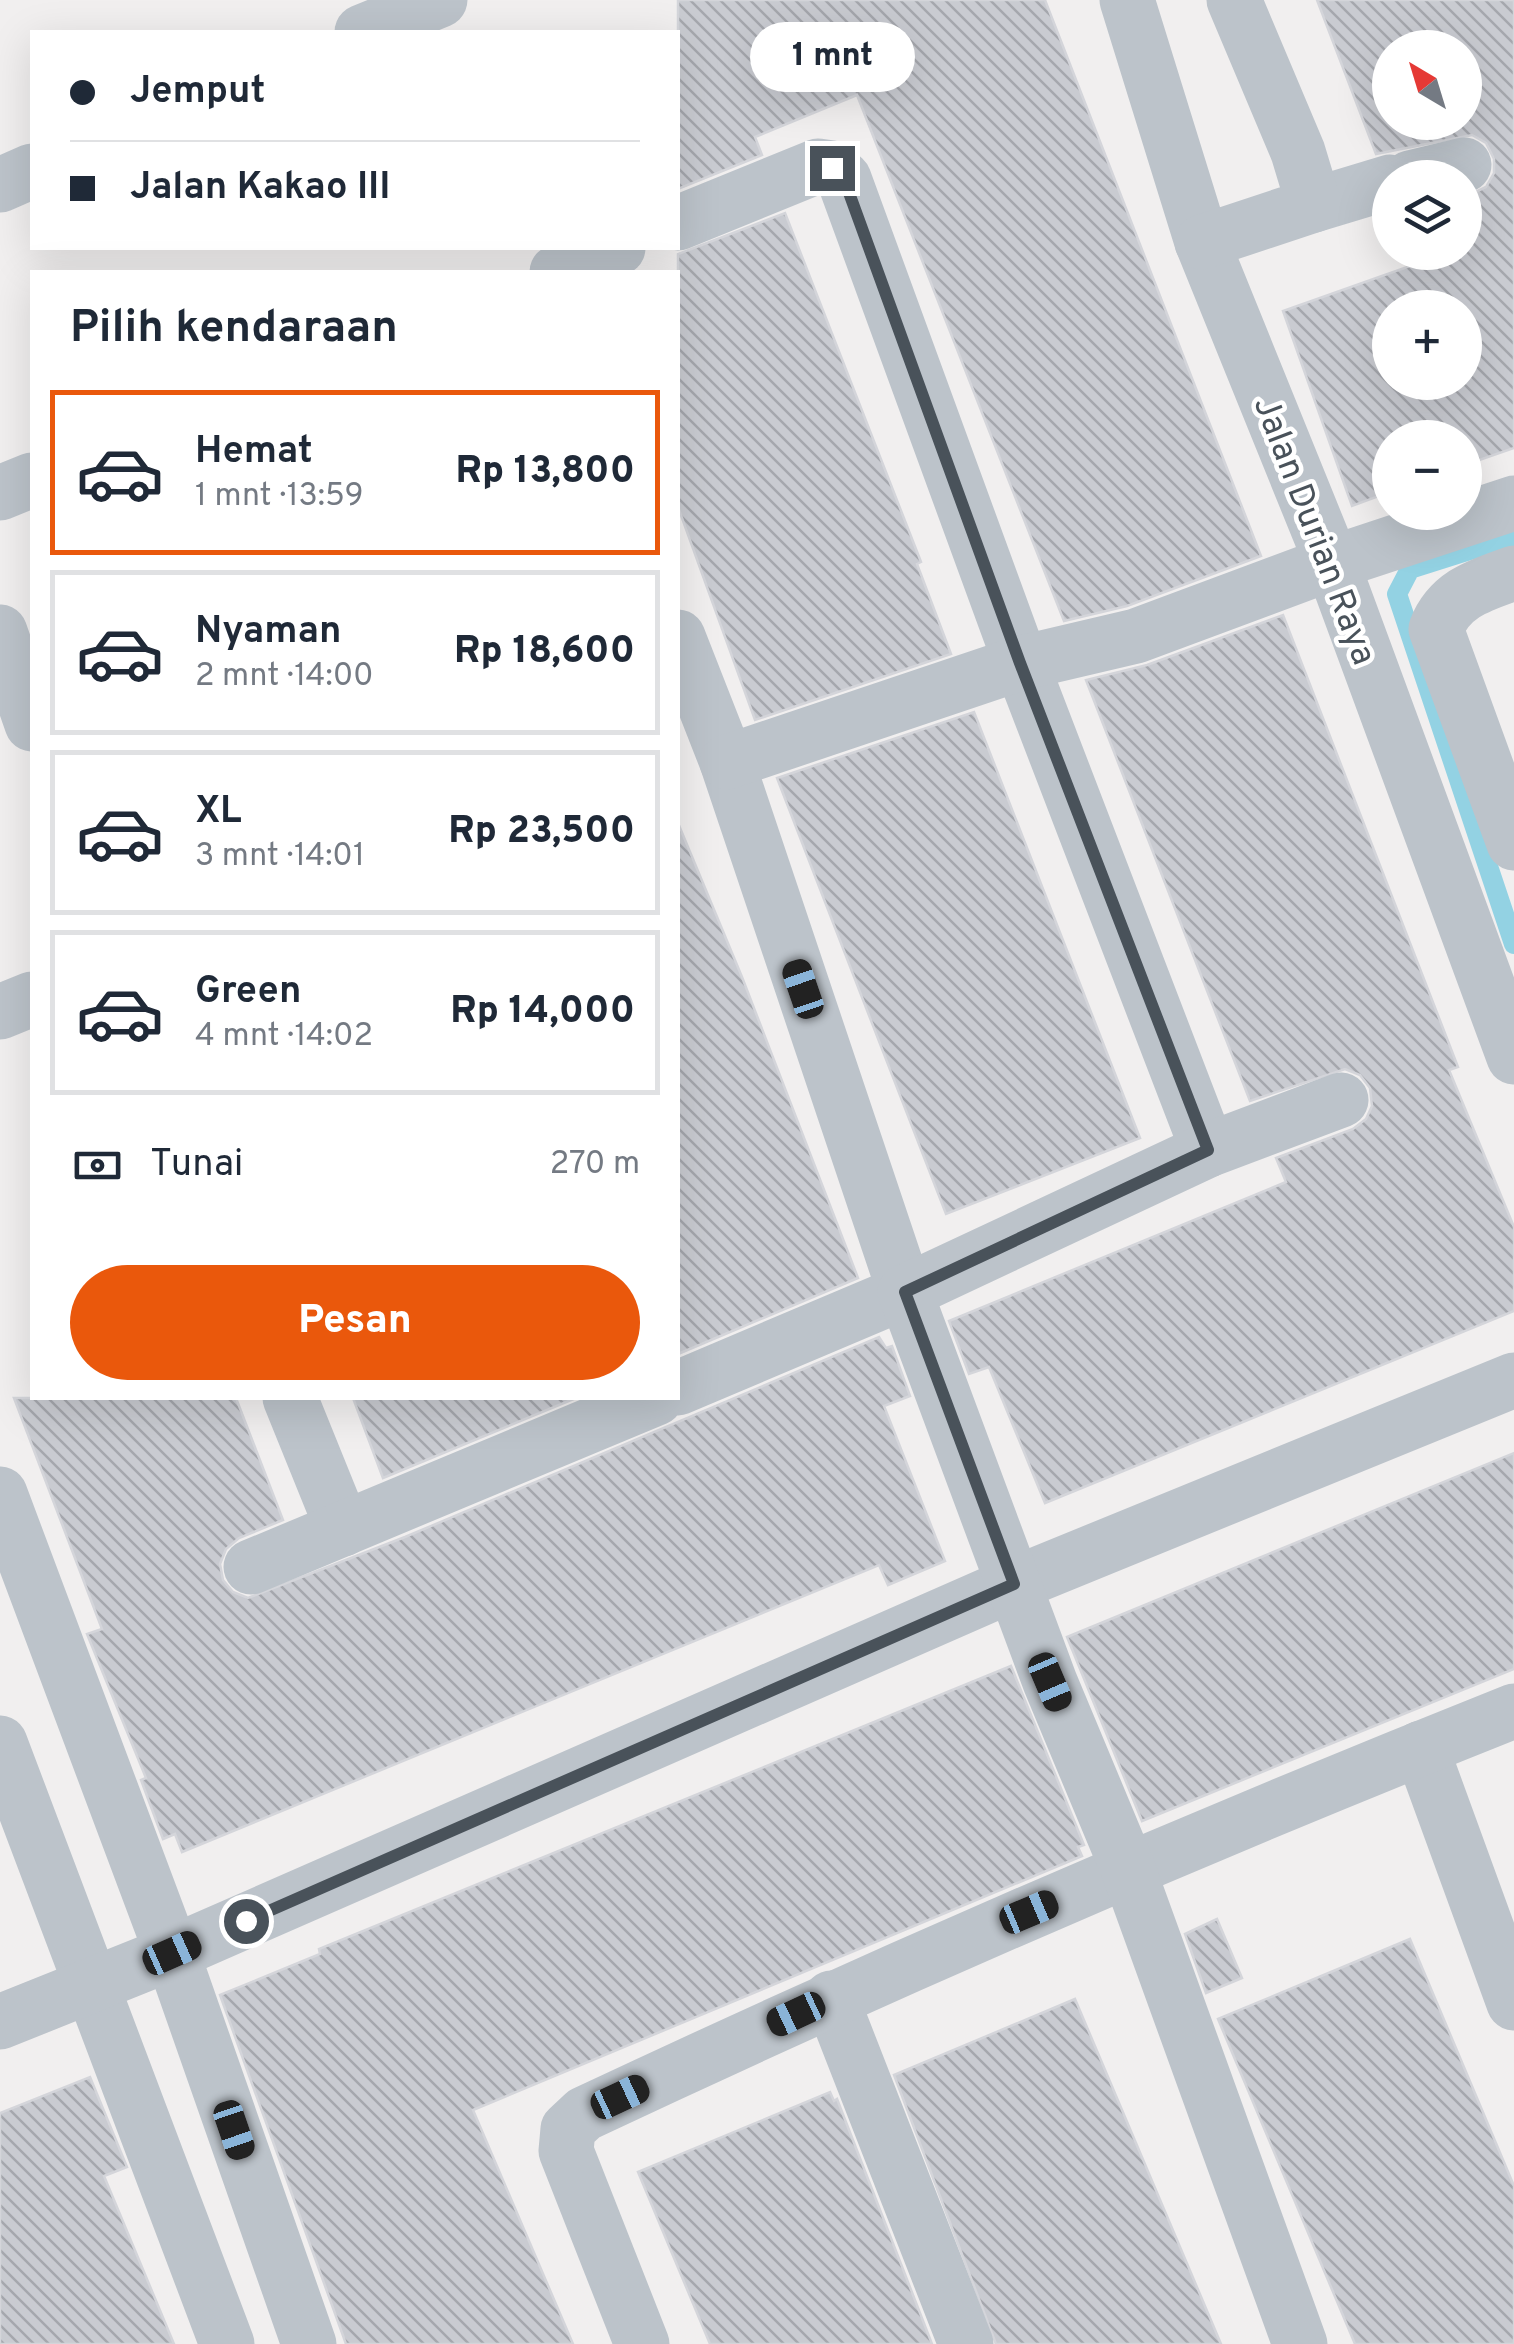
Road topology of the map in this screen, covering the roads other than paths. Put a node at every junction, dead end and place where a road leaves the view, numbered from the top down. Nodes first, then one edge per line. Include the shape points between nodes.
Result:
1 (1126, 0) edge
2 (1234, 0) edge
3 (431, 13) edge
4 (369, 30) edge
5 (30, 172) edge
6 (0, 185) edge
7 (1372, 188) edge
8 (1314, 206) junction
9 (680, 222) edge
10 (1202, 242) junction
11 (613, 250) edge
12 (562, 270) edge
13 (30, 481) edge
14 (0, 494) edge
15 (1514, 503) edge
16 (1332, 564) junction
17 (1514, 573) edge
18 (0, 632) edge
19 (680, 642) edge
20 (1020, 663) junction
21 (30, 718) edge
22 (727, 762) junction
23 (1514, 843) edge
24 (30, 1000) edge
25 (0, 1012) edge
26 (1514, 1057) edge
27 (1341, 1100) dead end
28 (1208, 1150) junction
29 (905, 1292) junction
30 (1514, 1380) edge
31 (680, 1387) edge
32 (291, 1400) edge
33 (628, 1403) edge
34 (0, 1494) edge
35 (342, 1529) junction
36 (250, 1567) dead end
37 (1014, 1584) junction
38 (1514, 1711) edge
39 (0, 1743) edge
40 (1421, 1748) junction
41 (1128, 1869) junction
42 (126, 1970) junction
43 (831, 1998) junction
44 (1514, 2003) edge
45 (0, 2022) edge
46 (227, 2344) edge
47 (309, 2344) edge
48 (642, 2344) edge
49 (966, 2344) edge
50 (1300, 2344) edge

1 - 10 street, Jalan Durian Raya
2 - 8 street
3 - 4 street
5 - 6 street
7 - 8 street
8 - 10 street
9 - 20 street via 818,166 844,179
10 - 16 street, Jalan Durian Raya
11 - 12 street
13 - 14 street
15 - 16 street
16 - 20 street via 1136,636
16 - 26 street, Jalan Durian Raya
17 - 23 street via 1468,589 1436,629
18 - 21 street
19 - 22 street
20 - 22 street
20 - 28 street
22 - 29 street
24 - 25 street
27 - 28 street
28 - 29 street
29 - 31 street
29 - 37 street
30 - 37 street
32 - 35 street
33 - 35 street
34 - 42 street
35 - 36 street
37 - 41 street
37 - 42 street
38 - 40 street
39 - 42 street
40 - 41 street
40 - 44 street
41 - 43 street
41 - 50 street
42 - 45 street
42 - 46 street
42 - 47 street
43 - 48 street via 584,2114 568,2129 566,2151
43 - 49 street

